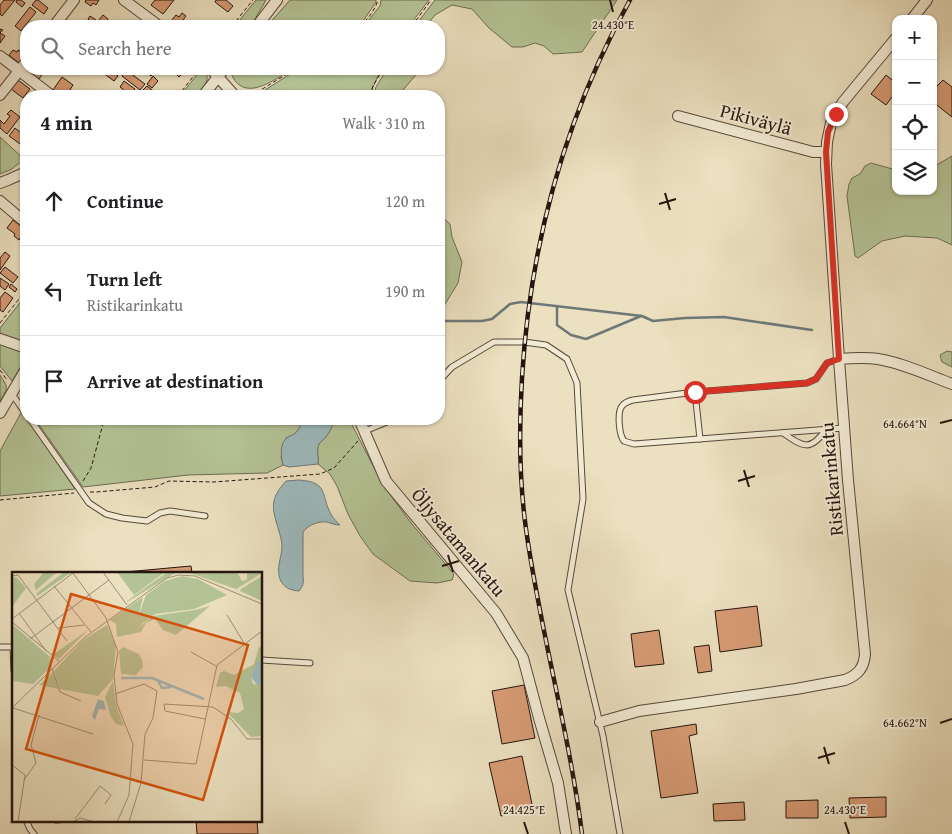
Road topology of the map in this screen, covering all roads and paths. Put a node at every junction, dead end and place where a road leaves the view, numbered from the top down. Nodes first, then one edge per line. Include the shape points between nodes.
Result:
1 (74, 0) edge
2 (124, 0) edge
3 (253, 0) edge
4 (277, 0) edge
5 (378, 0) edge
6 (431, 0) edge
7 (927, 0) edge
8 (915, 15) edge
9 (59, 20) edge
10 (151, 20) edge
11 (237, 20) edge
12 (262, 20) edge
13 (365, 20) edge
14 (416, 20) edge
15 (892, 43) edge
16 (0, 56) edge
17 (19, 71) joint
18 (24, 75) edge
19 (194, 75) edge
20 (216, 75) edge
21 (221, 75) edge
22 (285, 75) edge
23 (379, 75) edge
24 (44, 90) edge
25 (183, 90) edge
26 (207, 90) edge
27 (231, 90) edge
28 (261, 90) edge
29 (372, 90) edge
30 (0, 95) edge
31 (678, 116) dead end
32 (826, 152) junction
33 (20, 175) edge
34 (0, 183) edge
35 (0, 201) edge
36 (20, 218) edge
37 (20, 298) edge
38 (0, 323) edge
39 (0, 339) edge
40 (20, 346) edge
41 (839, 359) junction
42 (0, 370) edge
43 (445, 375) edge
44 (20, 379) edge
45 (952, 384) edge
46 (13, 391) junction
47 (695, 392) junction
48 (20, 403) edge
49 (0, 413) edge
50 (34, 425) edge
51 (103, 425) edge
52 (361, 425) edge
53 (380, 425) edge
54 (844, 428) junction
55 (826, 429) junction
56 (364, 432) junction
57 (782, 432) junction
58 (700, 439) junction
59 (80, 490) junction
60 (0, 500) edge
61 (205, 516) dead end
62 (262, 660) edge
63 (310, 663) dead end
64 (600, 722) junction
65 (27, 822) edge
66 (34, 834) edge
67 (566, 834) edge
68 (620, 834) edge

1 - 9 street
2 - 10 street
3 - 11 path
4 - 12 street
5 - 13 path
6 - 14 path
7 - 8 street
15 - 32 street, Ristikarinkatu via 843,102 828,132
16 - 17 street
17 - 30 street
18 - 24 street
19 - 25 path
20 - 26 street
21 - 27 street
22 - 28 path
23 - 29 path
31 - 32 street, Pikiväylä via 802,150
32 - 41 street, Ristikarinkatu
33 - 34 street
35 - 36 street
37 - 38 path
39 - 40 street
41 - 45 street via 879,359
41 - 47 lane via 827,363 816,379 807,383
41 - 54 street, Ristikarinkatu
42 - 46 path
43 - 64 lane via 494,342 546,345 567,359 577,383 584,499 568,590
44 - 46 street
46 - 48 lane
46 - 49 street
47 - 58 lane
47 - 58 lane via 627,402 620,412 621,435 624,441 634,444
50 - 59 lane
51 - 59 path via 91,468
52 - 56 street, Öljysatamankatu
53 - 56 lane
54 - 55 lane
54 - 64 street, Ristikarinkatu via 865,654 862,668 846,680 639,711
55 - 57 lane
55 - 57 lane via 816,443 806,445
56 - 59 path via 334,468 320,474 214,482 169,481 156,488 96,492
56 - 67 street, Öljysatamankatu via 386,481 496,613 524,658 558,783
57 - 58 lane
59 - 60 path
59 - 61 lane via 88,503 106,514 122,518 147,521 170,511
62 - 63 lane
64 - 68 lane
65 - 66 lane

